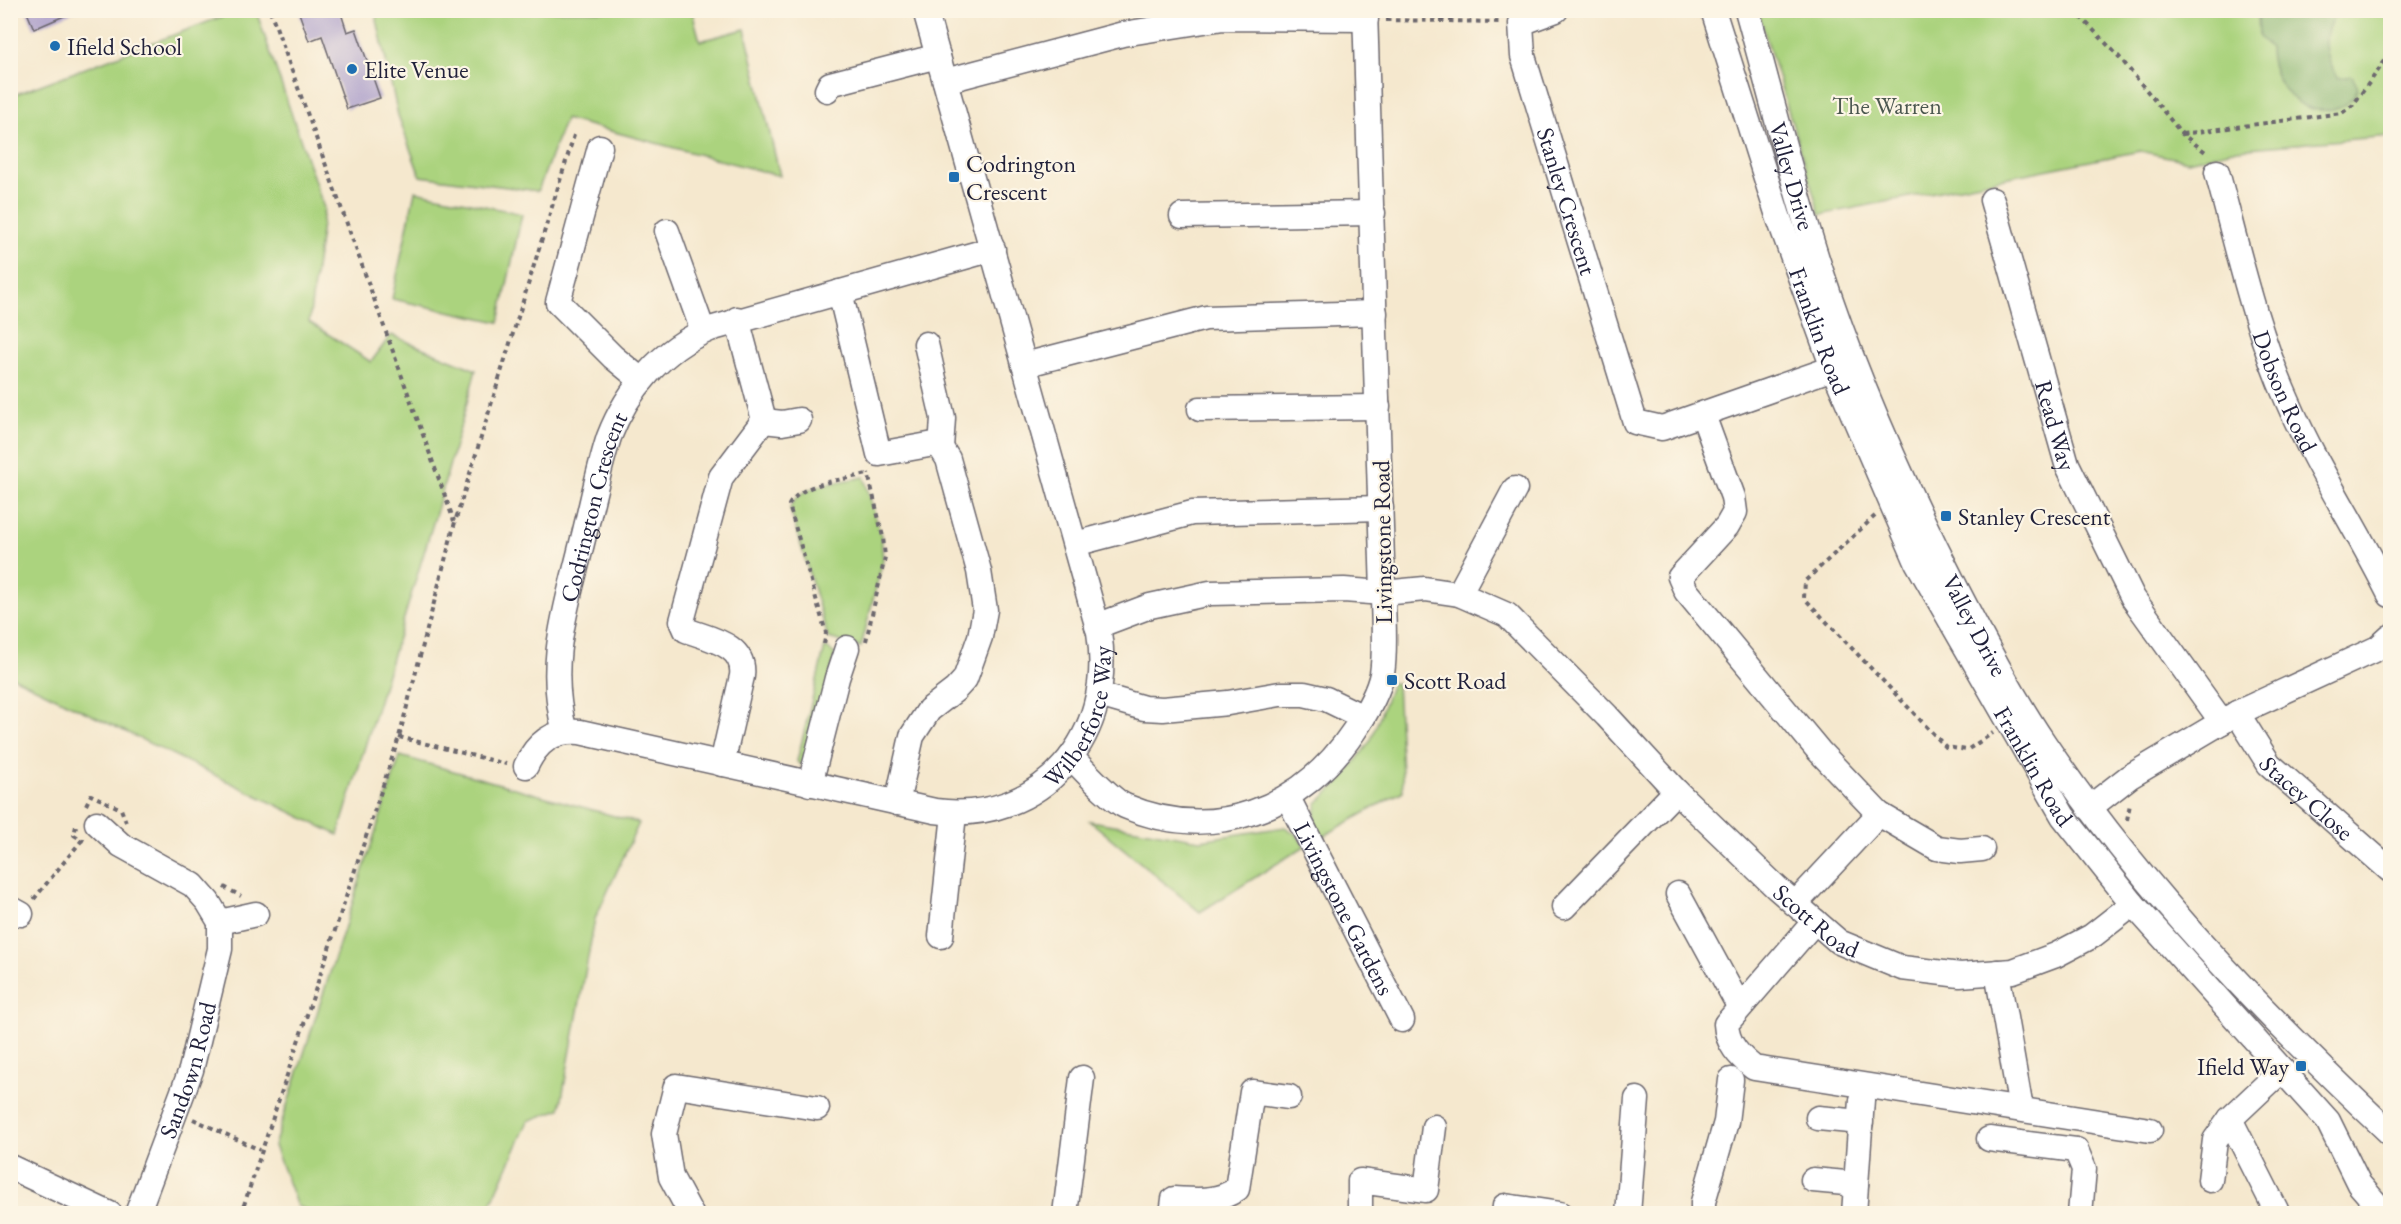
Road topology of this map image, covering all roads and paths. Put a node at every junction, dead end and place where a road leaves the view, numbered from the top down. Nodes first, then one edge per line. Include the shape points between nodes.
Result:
1 (270, 10) edge
2 (925, 10) edge
3 (1556, 10) edge
4 (1713, 10) edge
5 (1747, 10) edge
6 (2074, 10) edge
7 (1366, 15) edge
8 (1521, 22) junction
9 (2391, 54) edge
10 (938, 56) junction
11 (945, 81) junction
12 (828, 90) dead end
13 (575, 132) dead end
14 (2182, 134) junction
15 (600, 147) dead end
16 (2217, 172) joint
17 (1992, 200) dead end
18 (1373, 213) junction
19 (1182, 216) dead end
20 (667, 231) dead end
21 (993, 249) junction
22 (840, 292) junction
23 (1375, 313) junction
24 (737, 319) junction
25 (703, 331) junction
26 (926, 344) dead end
27 (1024, 365) junction
28 (1833, 368) junction
29 (641, 380) junction
30 (1378, 407) junction
31 (1200, 409) dead end
32 (1703, 414) junction
33 (800, 420) dead end
34 (764, 421) junction
35 (941, 448) junction
36 (873, 464) junction
37 (1515, 489) dead end
38 (1891, 502) junction
39 (1381, 508) junction
40 (454, 522) junction
41 (1075, 544) junction
42 (1383, 593) junction
43 (1459, 594) junction
44 (2391, 595) edge
45 (1098, 627) junction
46 (2391, 637) edge
47 (844, 647) junction
48 (1099, 695) junction
49 (1363, 717) junction
50 (2229, 718) junction
51 (2009, 722) junction
52 (565, 732) junction
53 (399, 736) junction
54 (1071, 757) junction
55 (722, 764) junction
56 (526, 766) joint
57 (810, 784) junction
58 (1677, 791) junction
59 (1288, 798) junction
60 (2134, 800) dead end
61 (897, 803) junction
62 (2089, 808) junction
63 (954, 814) junction
64 (1879, 814) junction
65 (2129, 827) dead end
66 (86, 829) junction
67 (127, 830) dead end
68 (1982, 849) dead end
69 (2391, 870) edge
70 (216, 883) dead end
71 (1678, 894) dead end
72 (1795, 904) junction
73 (2133, 904) junction
74 (1564, 908) dead end
75 (16, 911) edge
76 (256, 914) joint
77 (1815, 921) junction
78 (220, 922) junction
79 (941, 936) dead end
80 (1997, 972) junction
81 (1739, 1006) junction
82 (1402, 1020) dead end
83 (2282, 1070) junction
84 (1082, 1078) dead end
85 (1731, 1080) dead end
86 (1289, 1097) dead end
87 (1637, 1099) dead end
88 (817, 1108) dead end
89 (2021, 1109) junction
90 (176, 1112) junction
91 (1818, 1118) dead end
92 (2230, 1119) junction
93 (1434, 1127) dead end
94 (2150, 1130) dead end
95 (2391, 1133) edge
96 (1989, 1139) dead end
97 (260, 1150) junction
98 (10, 1167) edge
99 (1813, 1180) dead end
100 (2210, 1180) dead end
101 (1857, 1184) junction
102 (2276, 1210) dead end
103 (110, 1214) edge
104 (137, 1214) edge
105 (241, 1214) edge
106 (691, 1214) edge
107 (1065, 1214) edge
108 (1172, 1214) edge
109 (1360, 1214) edge
110 (1504, 1214) edge
111 (1560, 1214) edge
112 (1628, 1214) edge
113 (1704, 1214) edge
114 (1854, 1214) edge
115 (2080, 1214) edge
116 (2385, 1214) edge

1 - 40 path
2 - 10 street, Wilberforce Way
3 - 8 street
4 - 28 street, Franklin Road via 1778,216
5 - 62 street, Valley Drive via 1819,264 1868,396 1923,522 1984,641 2041,740
6 - 14 path via 2121,59
7 - 8 path
7 - 11 street via 1223,18 1123,34
7 - 18 street, Livingstone Road
8 - 32 street, Stanley Crescent via 1523,56 1635,422 1662,428
9 - 14 path via 2353,105 2342,113
10 - 11 street, Wilberforce Way
10 - 12 street via 830,84
11 - 21 street, Wilberforce Way
13 - 40 path
14 - 16 path via 2206,154 2214,152
15 - 29 street via 558,302
16 - 44 street, Dobson Road via 2251,300 2276,375 2298,424
17 - 50 street, Read Way via 2067,464 2133,598
18 - 19 street
18 - 23 street, Livingstone Road
20 - 25 street
21 - 22 street, Codrington Crescent
21 - 27 street, Wilberforce Way
22 - 24 street, Codrington Crescent
22 - 36 street
23 - 27 street via 1206,318
23 - 30 street, Livingstone Road
24 - 25 street, Codrington Crescent
24 - 34 street
25 - 29 street, Codrington Crescent
26 - 35 street via 943,418
27 - 41 street, Wilberforce Way
28 - 32 street, Stanley Crescent
28 - 38 street, Franklin Road
29 - 52 street, Codrington Crescent via 620,411 608,441 561,628 555,677
30 - 31 street
30 - 39 street, Livingstone Road
32 - 64 street via 1735,512 1680,577 1686,591 1819,751
33 - 34 street
34 - 55 street via 721,477 682,621 687,630 732,650 742,666
35 - 36 street via 934,444
35 - 61 street via 948,459 968,529 985,610 965,679 929,710 912,736
36 - 47 path via 885,557
36 - 47 path via 805,490 789,504 826,633
37 - 43 street
38 - 51 street, Franklin Road via 1917,562
38 - 51 path via 1805,581 1804,598 1947,747 1967,750
39 - 41 street via 1192,513
39 - 42 street, Livingstone Road
40 - 53 path
41 - 45 street, Wilberforce Way
42 - 43 street, Scott Road via 1425,589
42 - 45 street, Scott Road via 1210,593 1150,606
42 - 49 street, Livingstone Road via 1381,676
43 - 58 street, Scott Road via 1507,615
45 - 48 street, Wilberforce Way via 1102,661
46 - 50 street via 2378,648
47 - 57 street
48 - 49 street via 1144,708 1163,709 1304,694 1326,699
48 - 54 street, Wilberforce Way via 1091,722
49 - 59 street, Livingstone Road via 1318,774
50 - 62 street via 2129,777
50 - 69 street, Stacey Close via 2269,764
51 - 73 street, Franklin Road via 2063,816
52 - 55 street, Wilberforce Way via 585,733
52 - 56 street via 540,743
53 - 56 path via 525,769
53 - 97 path
54 - 59 street, Livingstone Road via 1123,805 1185,822 1235,818
54 - 63 street, Wilberforce Way via 1023,798 986,812
55 - 57 street, Wilberforce Way
57 - 61 street, Wilberforce Way
58 - 72 street, Scott Road
58 - 74 street
59 - 82 street, Livingstone Gardens
60 - 65 path via 2128,809
61 - 63 street, Wilberforce Way
62 - 95 street, Valley Drive via 2221,965 2296,1044
63 - 79 street
64 - 68 street via 1937,848
64 - 72 street
66 - 67 path via 90,796 97,796 123,812
66 - 75 path
66 - 78 street via 193,885
70 - 76 path via 251,899
71 - 81 street
72 - 77 street, Scott Road
73 - 80 street, Scott Road via 2092,936 2055,955 2013,971
73 - 83 street, Franklin Road
76 - 78 street
77 - 80 street, Scott Road via 1839,942 1902,968 1960,975
77 - 81 street
78 - 90 street, Sandown Road via 219,958 196,1052
80 - 89 street
81 - 89 street via 1726,1024 1727,1038 1740,1057 1754,1068
83 - 92 street
83 - 116 street, Franklin Road via 2328,1121 2359,1184
84 - 107 street
85 - 113 street via 1726,1122 1703,1202
86 - 108 street via 1252,1092 1237,1189 1226,1197 1210,1200 1174,1199
87 - 112 street
88 - 106 street via 676,1086 664,1134 671,1177
89 - 94 street
90 - 97 path
90 - 104 street, Sandown Road
91 - 101 street via 1862,1111
92 - 100 street via 2215,1140
92 - 102 street
93 - 109 street via 1426,1190 1360,1180
96 - 115 street via 2076,1150 2084,1169
97 - 105 path
98 - 103 street
99 - 101 street
101 - 114 street
110 - 111 street via 1505,1206

